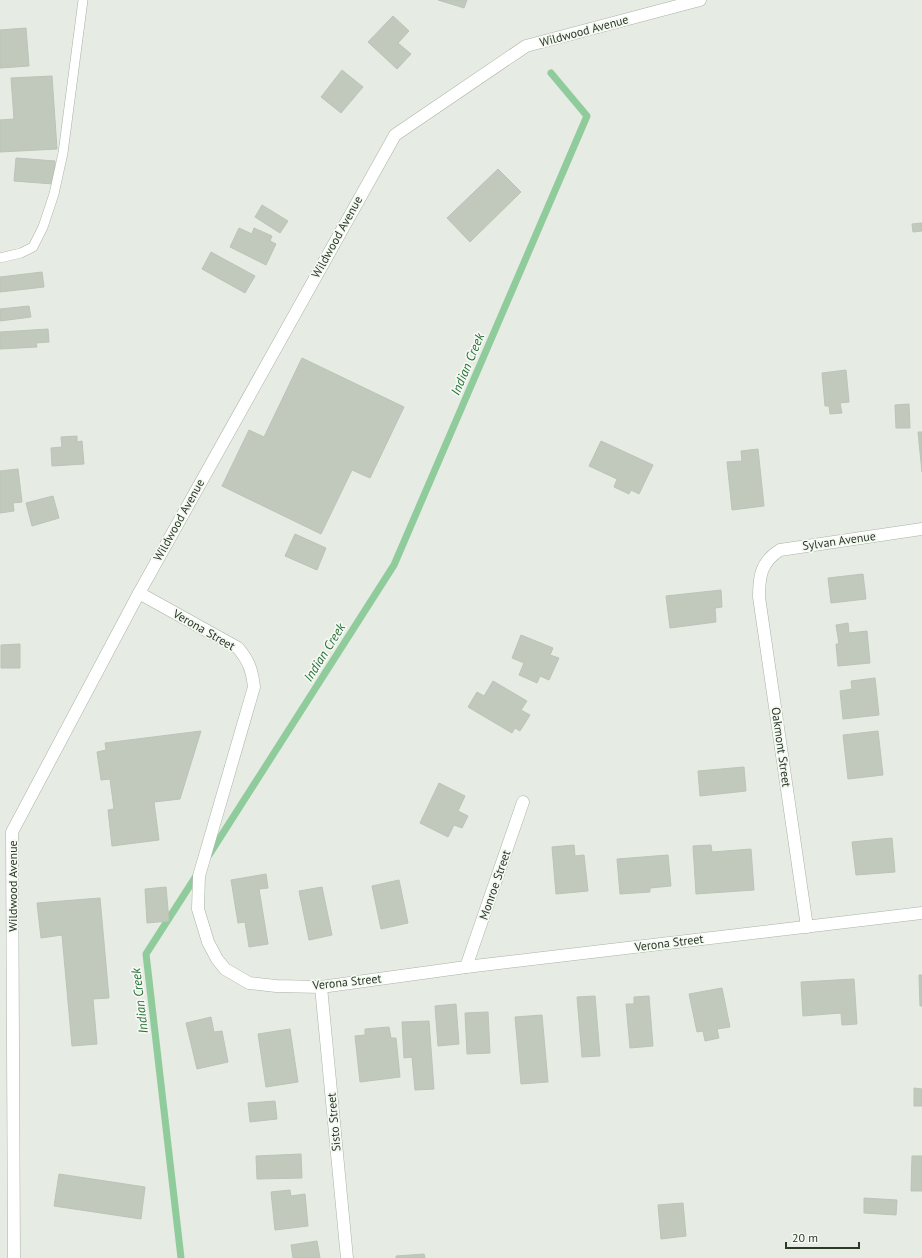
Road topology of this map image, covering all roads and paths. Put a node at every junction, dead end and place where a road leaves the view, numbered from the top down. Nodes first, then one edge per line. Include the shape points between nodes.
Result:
1 (83, 0) edge
2 (700, 0) edge
3 (0, 258) edge
4 (922, 529) edge
5 (763, 567) joint
6 (139, 593) junction
7 (523, 802) dead end
8 (922, 912) edge
9 (807, 927) junction
10 (466, 967) junction
11 (321, 987) junction
12 (14, 1258) edge
13 (347, 1258) edge

1 - 3 lane via 63,153 54,194 33,247
2 - 6 street, Wildwood Avenue via 526,46 395,135
4 - 5 street, Sylvan Avenue via 780,550 772,555
5 - 9 street, Oakmont Street via 759,580 759,597
6 - 11 street, Verona Street via 238,648 252,671 254,687 199,876 198,910 208,942 225,969 249,983
6 - 12 street, Wildwood Avenue via 12,832
7 - 10 street, Monroe Street
8 - 9 street, Verona Street
9 - 10 street, Verona Street
10 - 11 street, Verona Street
11 - 13 street, Sisto Street

